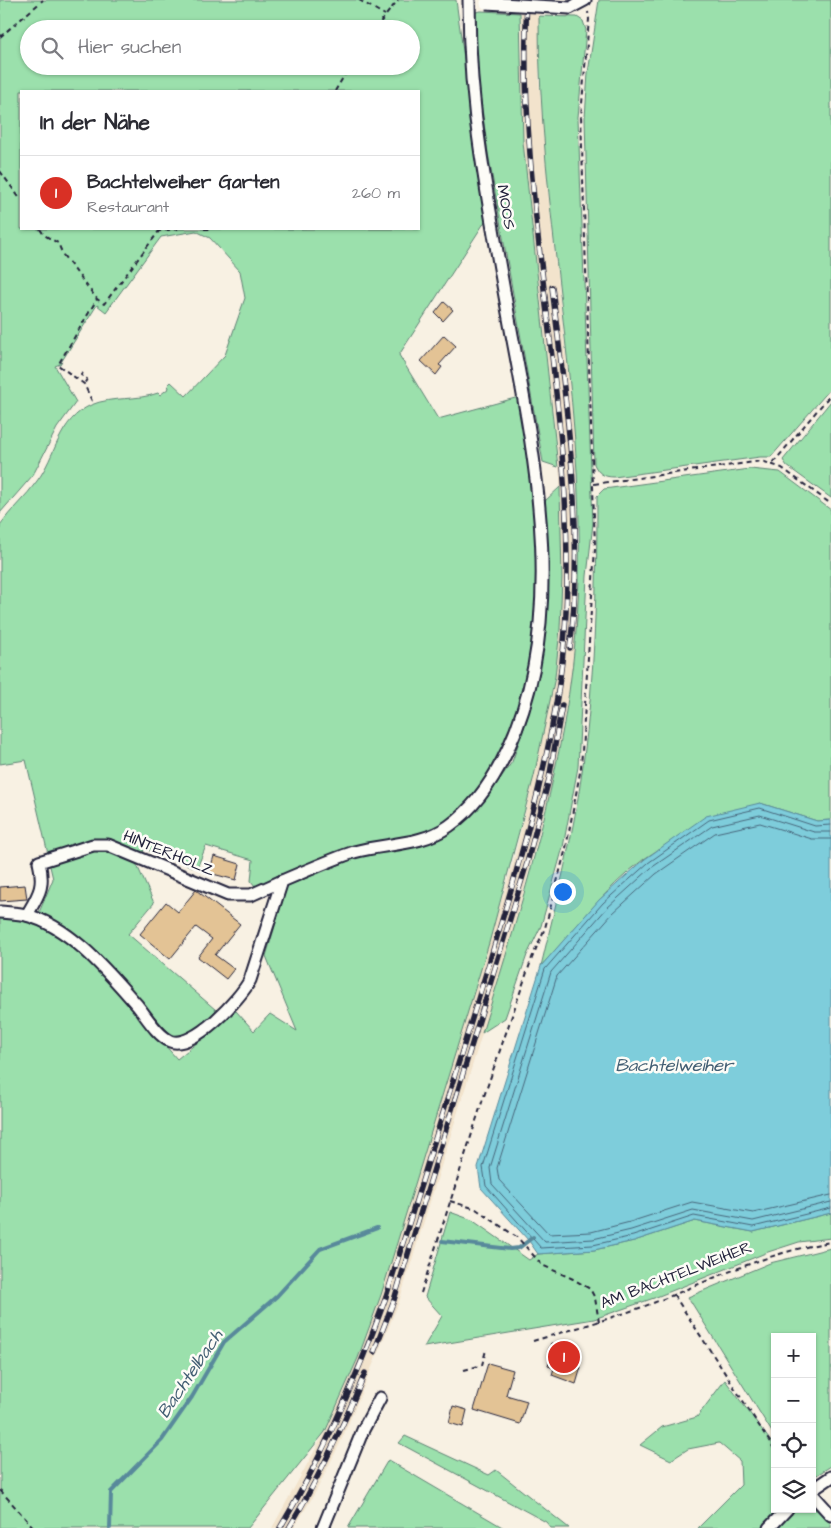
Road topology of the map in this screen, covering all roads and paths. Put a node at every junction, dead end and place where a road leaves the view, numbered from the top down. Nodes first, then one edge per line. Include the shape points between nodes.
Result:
1 (43, 0) edge
2 (358, 0) edge
3 (398, 0) edge
4 (470, 0) edge
5 (585, 0) edge
6 (385, 16) junction
7 (382, 20) edge
8 (0, 36) edge
9 (345, 75) edge
10 (336, 90) edge
11 (0, 171) edge
12 (20, 199) edge
13 (41, 230) edge
14 (168, 230) edge
15 (97, 299) junction
16 (83, 373) dead end
17 (84, 384) junction
18 (831, 394) edge
19 (92, 401) dead end
20 (772, 463) junction
21 (594, 484) junction
22 (831, 504) edge
23 (282, 881) junction
24 (0, 912) edge
25 (27, 915) junction
26 (450, 1200) junction
27 (831, 1242) edge
28 (421, 1293) dead end
29 (674, 1295) junction
30 (599, 1322) junction
31 (533, 1341) dead end
32 (486, 1350) dead end
33 (464, 1370) dead end
34 (380, 1398) dead end
35 (771, 1444) edge
36 (831, 1477) edge
37 (816, 1487) edge
38 (0, 1490) edge
39 (816, 1498) edge
40 (783, 1513) edge
41 (831, 1515) edge
42 (34, 1528) edge
43 (323, 1528) edge
44 (769, 1528) edge

1 - 8 path
2 - 6 path
3 - 6 path
4 - 5 street, bridge via 570,8
4 - 23 street, MOOS via 469,26 480,153 528,418 541,517 540,626 522,718 503,760 480,798 448,827 415,842 354,852
5 - 21 path via 589,19 581,116 590,450
6 - 7 path
9 - 10 path
11 - 12 path
13 - 15 path via 58,243 63,255
14 - 15 path via 159,231 104,304
15 - 17 path via 58,365
16 - 17 path via 81,375 87,379
17 - 19 path
18 - 20 path
20 - 21 path via 762,461
20 - 22 path
21 - 26 path via 595,548 581,767 566,848 545,928 493,1068
23 - 25 street, HINTERHOLZ via 251,895 228,895 108,845 93,845 39,862 42,890
23 - 25 street via 245,992 197,1037 182,1043 170,1041 160,1033 110,974 65,934
24 - 25 street
26 - 28 path
26 - 30 path via 476,1209 518,1238 542,1265 590,1289
27 - 29 path, AM BACHTELWEIHER via 767,1257
29 - 30 path, AM BACHTELWEIHER
29 - 35 path
30 - 31 path, AM BACHTELWEIHER
32 - 33 path via 482,1366
34 - 43 street via 363,1430
36 - 37 street
38 - 42 path
39 - 41 street
40 - 44 street

